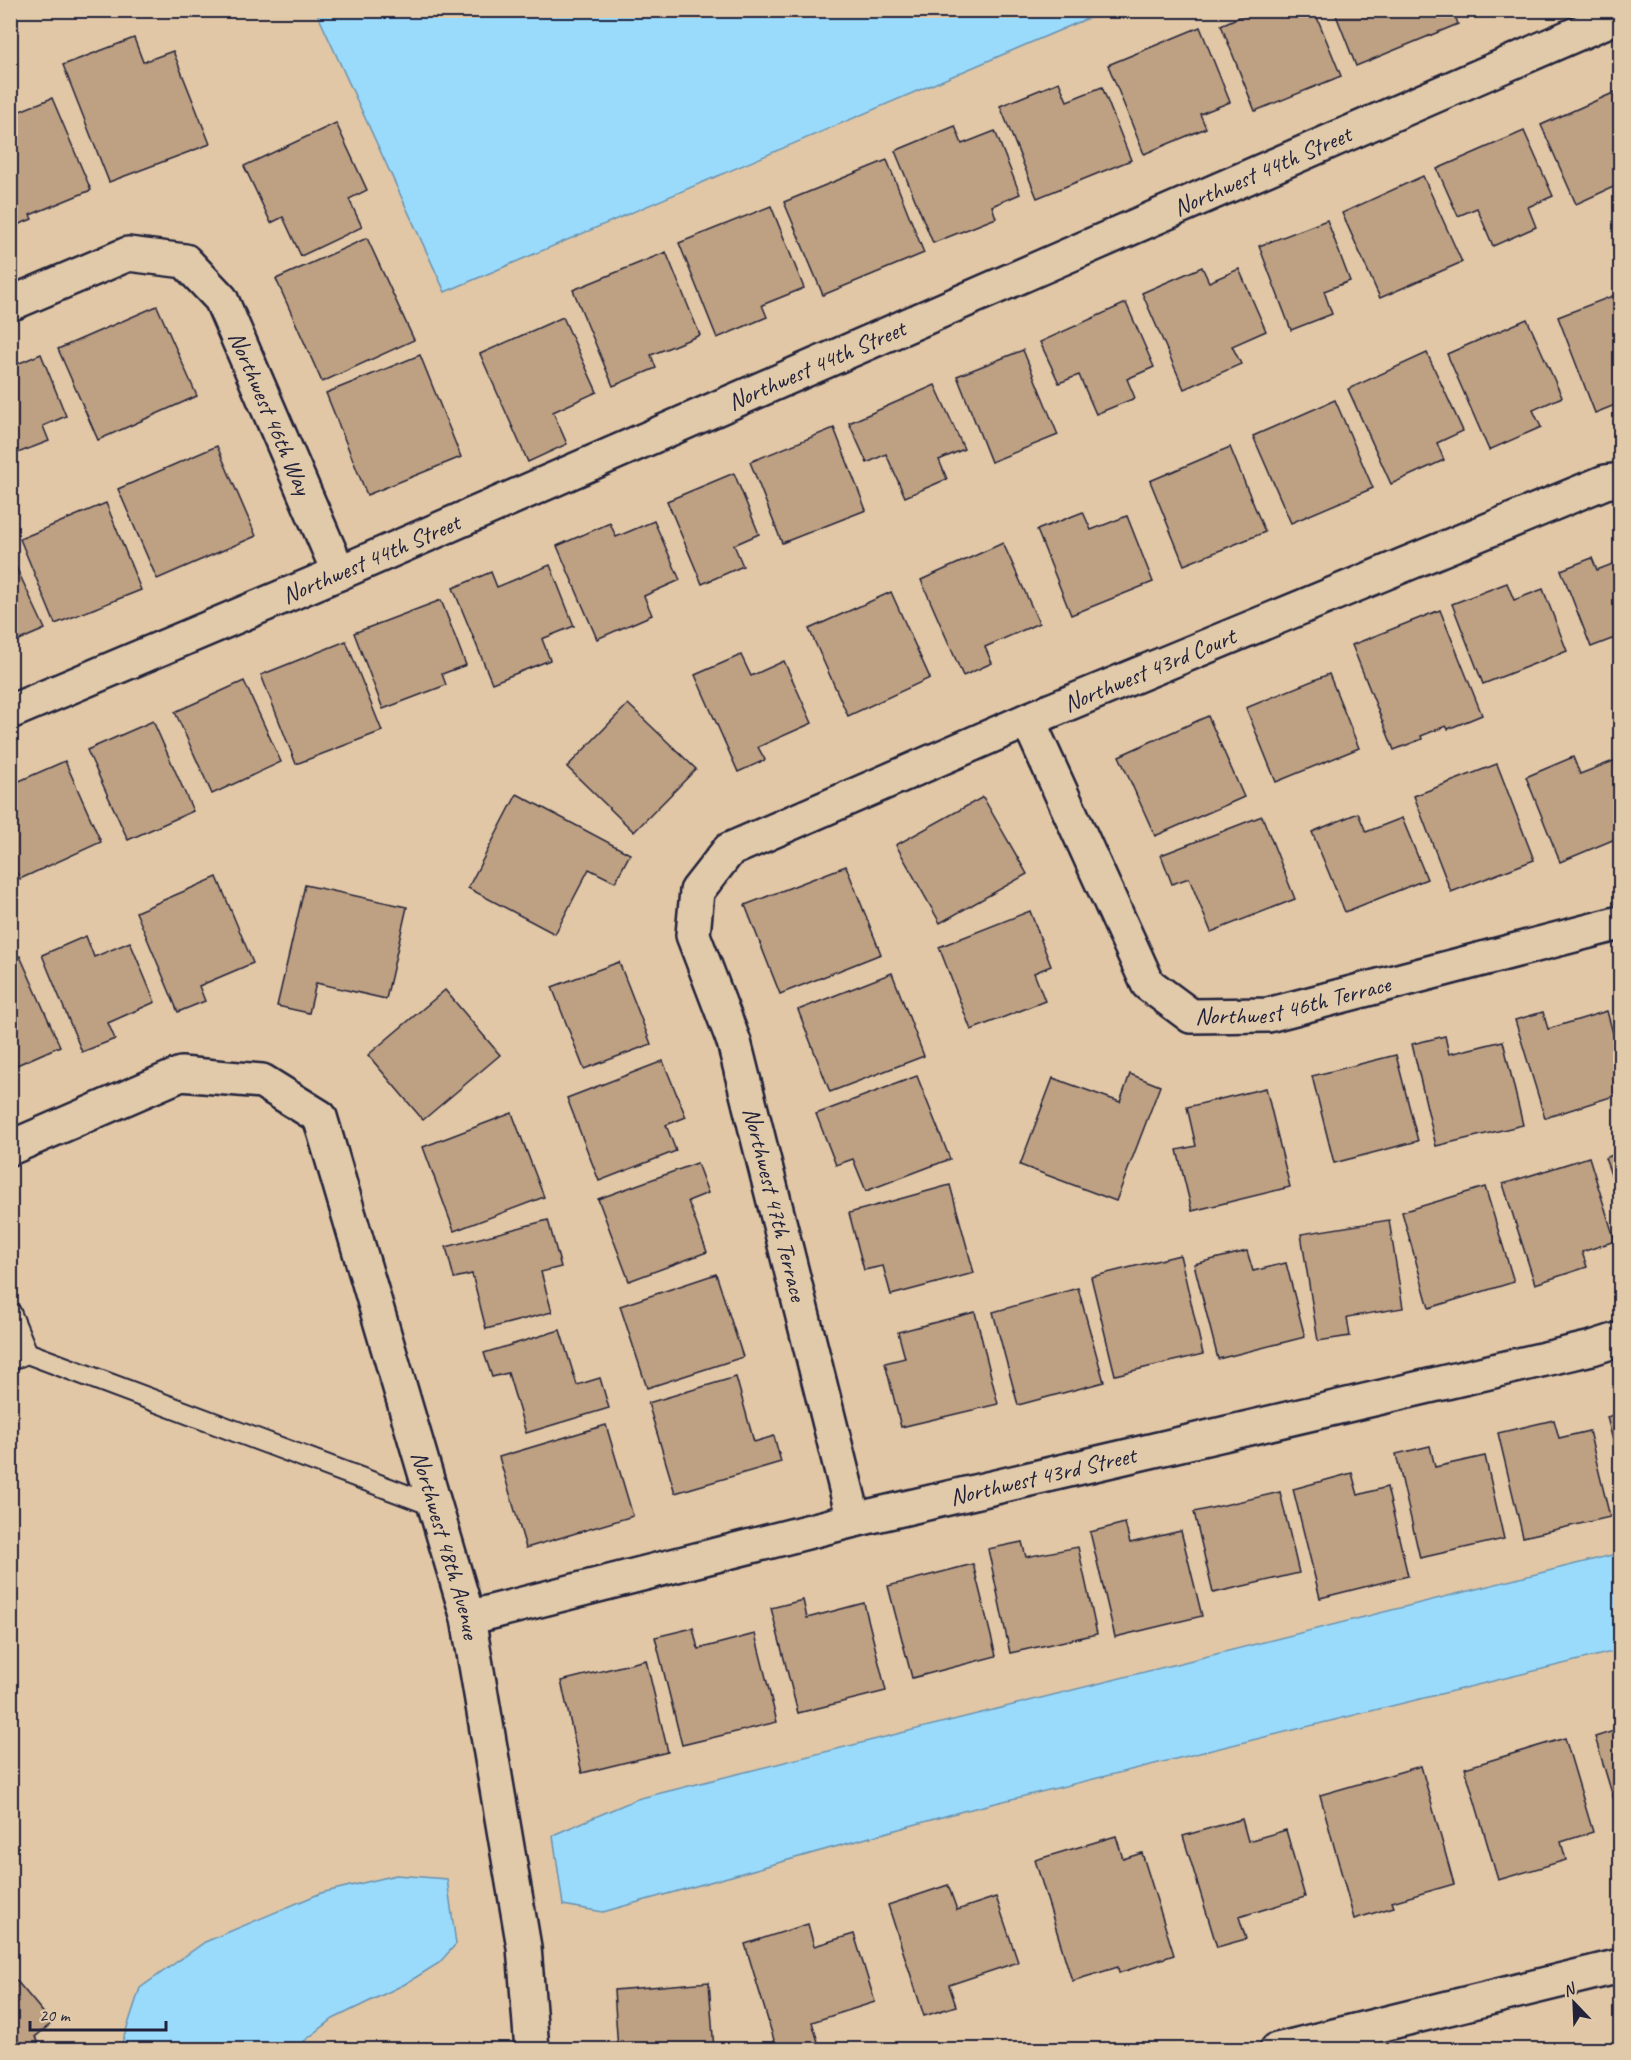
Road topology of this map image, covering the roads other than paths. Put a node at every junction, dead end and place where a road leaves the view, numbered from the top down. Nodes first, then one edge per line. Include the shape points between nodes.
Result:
1 (1620, 15) edge
2 (10, 304) edge
3 (1620, 480) edge
4 (339, 573) junction
5 (10, 712) edge
6 (1028, 720) junction
7 (697, 891) joint
8 (1620, 923) edge
9 (10, 1148) edge
10 (10, 1312) edge
11 (1620, 1339) edge
12 (19, 1357) edge
13 (435, 1506) junction
14 (854, 1520) junction
15 (468, 1618) junction
16 (1620, 1966) edge
17 (532, 2049) edge
18 (1277, 2049) edge

1 - 4 street, Northwest 44th Street
2 - 4 street, Northwest 46th Way via 128,254 185,261 220,298
3 - 6 street, Northwest 43rd Court via 1594,486
4 - 5 street, Northwest 44th Street
6 - 7 street, Northwest 43rd Court via 729,850
6 - 8 street, Northwest 46th Terrace via 1148,984 1191,1016 1268,1015
7 - 14 street, Northwest 47th Terrace via 693,935 734,1042
9 - 13 street, Northwest 48th Avenue via 181,1074 262,1081 320,1117
10 - 12 lane
11 - 14 street, Northwest 43rd Street
12 - 13 lane
13 - 15 street, Northwest 48th Avenue
14 - 15 street, Northwest 43rd Street
15 - 17 street, Northwest 48th Avenue via 524,1947
16 - 18 street

